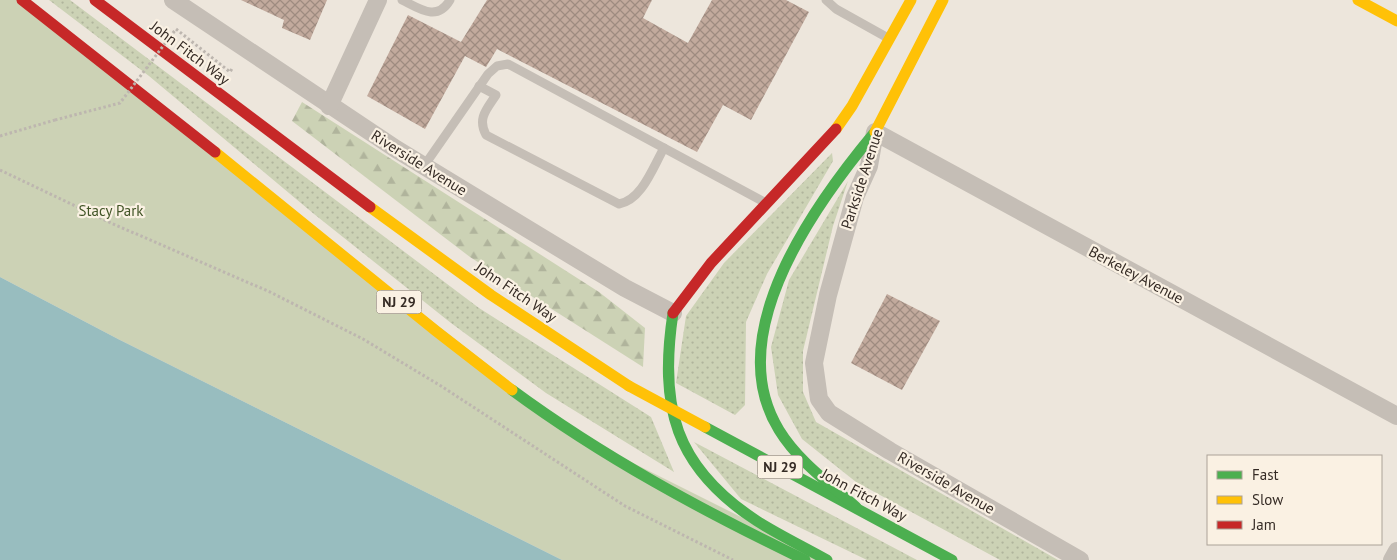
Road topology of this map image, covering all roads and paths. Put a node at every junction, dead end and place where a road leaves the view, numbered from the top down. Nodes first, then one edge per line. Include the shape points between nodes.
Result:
1 (22, 0) edge
2 (95, 0) edge
3 (173, 0) edge
4 (378, 0) edge
5 (402, 0) edge
6 (450, 0) edge
7 (826, 0) edge
8 (911, 0) edge
9 (943, 0) edge
10 (1358, 0) edge
11 (1397, 21) edge
12 (151, 27) dead end
13 (890, 39) junction
14 (233, 67) dead end
15 (479, 86) junction
16 (329, 106) junction
17 (236, 107) junction
18 (875, 132) junction
19 (0, 136) edge
20 (664, 148) junction
21 (424, 166) junction
22 (0, 170) edge
23 (766, 204) junction
24 (673, 313) junction
25 (819, 399) joint
26 (1397, 416) edge
27 (856, 507) junction
28 (1397, 551) edge
29 (733, 560) edge
30 (806, 560) edge
31 (827, 560) edge
32 (952, 560) edge
33 (1080, 560) edge
34 (1392, 560) edge

1 - 30 main road, NJ 29 via 133,84 409,311 509,388 650,480
2 - 17 main road, John Fitch Way / NJ 29
3 - 16 street, Riverside Avenue
4 - 16 street
5 - 6 lane via 427,12 438,13
7 - 13 lane
8 - 13 main road
9 - 18 main road, Parkside Avenue
10 - 11 main road
12 - 17 main road
13 - 23 main road via 838,127
14 - 19 path, bridge via 230,72 176,29 120,103
15 - 20 lane via 497,66 508,64
15 - 20 lane via 496,95 481,118 486,135 618,204 638,194
15 - 21 lane
16 - 21 street, Riverside Avenue
17 - 27 main road, John Fitch Way / NJ 29, bridge via 491,295 629,386
18 - 25 street, Parkside Avenue via 869,166 856,197 828,295 814,363
18 - 26 street, Berkeley Avenue
18 - 27 main road via 834,183 804,235 777,288 764,321 760,346 764,392 778,430 792,448
20 - 23 lane
21 - 24 street, Riverside Avenue via 625,288
22 - 29 path via 270,292 363,338 625,506
23 - 24 main road via 711,263
24 - 31 main road via 666,350 666,380 676,431 691,460 708,481 749,515
25 - 33 street, Riverside Avenue via 829,412 882,446
27 - 32 main road, John Fitch Way / NJ 29
28 - 34 street

